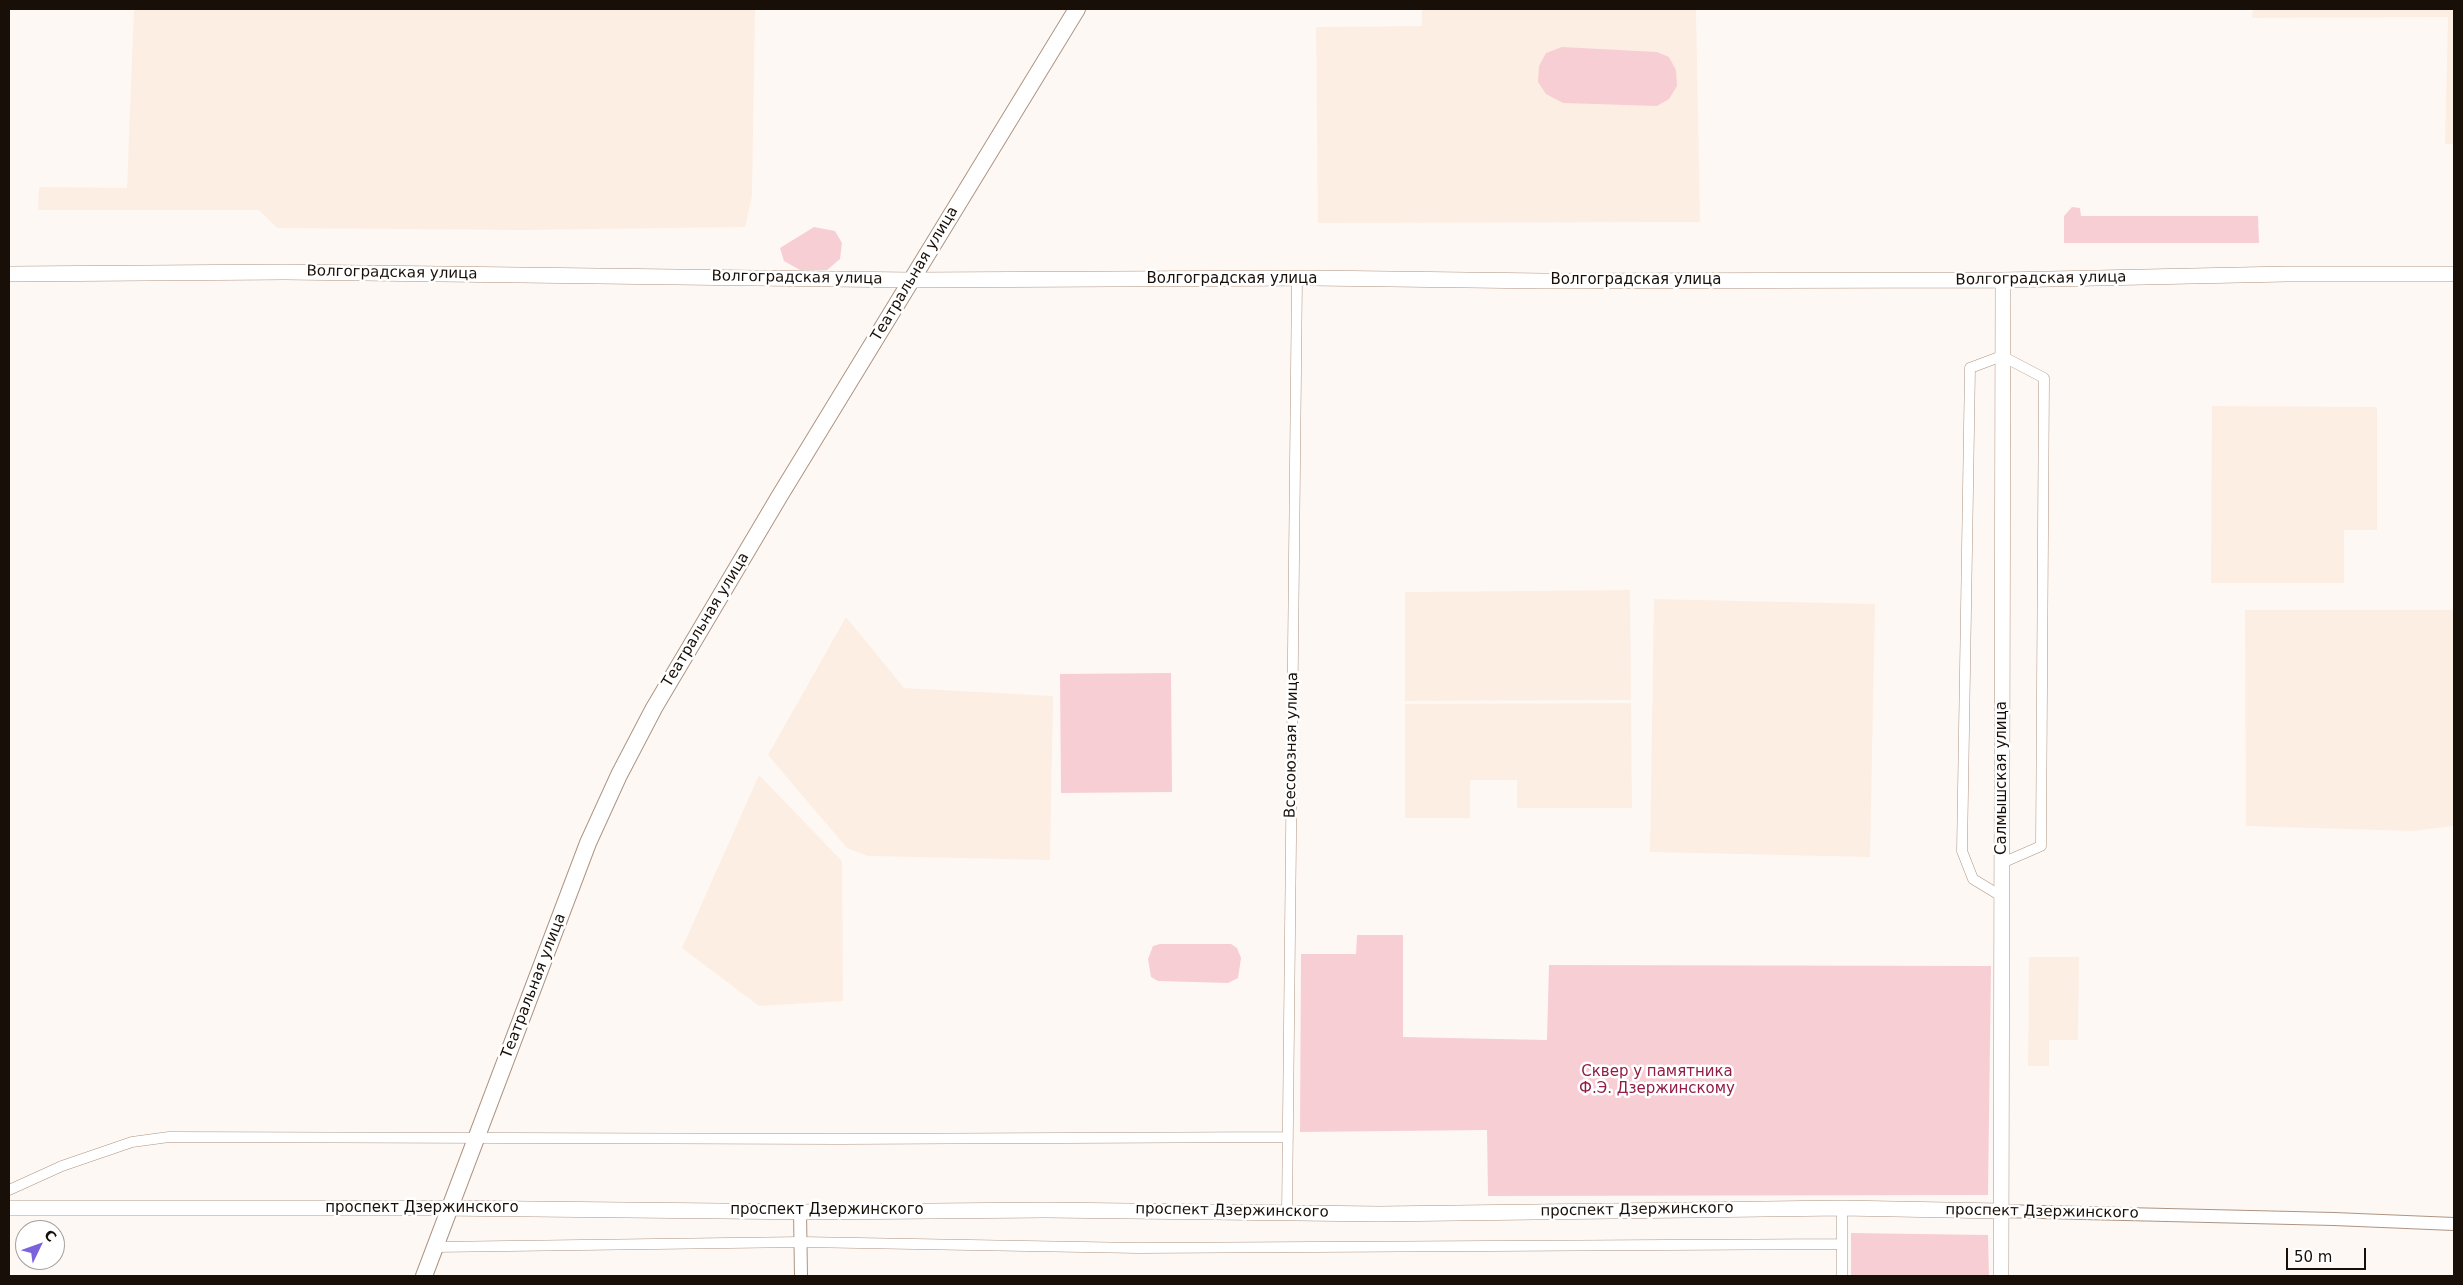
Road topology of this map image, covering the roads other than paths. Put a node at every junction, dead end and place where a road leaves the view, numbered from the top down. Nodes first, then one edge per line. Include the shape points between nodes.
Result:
1 (1078, 9) edge
2 (9, 274) edge
3 (2454, 274) edge
4 (1297, 278) junction
5 (911, 280) junction
6 (2003, 280) junction
7 (2002, 356) junction
8 (2002, 863) junction
9 (2001, 896) junction
10 (475, 1138) junction
11 (1288, 1138) junction
12 (9, 1190) edge
13 (9, 1208) edge
14 (449, 1208) junction
15 (1842, 1208) junction
16 (800, 1211) junction
17 (2000, 1211) junction
18 (1287, 1212) junction
19 (2454, 1224) edge
20 (802, 1242) junction
21 (1842, 1244) junction
22 (435, 1247) junction
23 (424, 1276) edge
24 (801, 1276) edge
25 (1842, 1276) edge
26 (2002, 1276) edge

1 - 5 main road, Театральная улица
2 - 5 main road, Волгоградская улица via 294,272
3 - 6 main road, Волгоградская улица
4 - 5 main road, Волгоградская улица
4 - 6 main road, Волгоградская улица
4 - 11 street, Всесоюзная улица
5 - 10 main road, Театральная улица via 692,644 619,775 584,852
6 - 7 main road, Салмышская улица
7 - 8 main road, Салмышская улица
7 - 8 street via 2044,378 2040,846
7 - 9 street via 1970,368 1962,851 1973,880
8 - 9 main road, Салмышская улица
9 - 17 main road, Салмышская улица
10 - 11 street
10 - 12 street via 156,1138 132,1142 62,1166
10 - 14 main road, Театральная улица
11 - 18 street, Всесоюзная улица
13 - 14 main road, проспект Дзержинского
14 - 16 main road, проспект Дзержинского
14 - 22 main road, Театральная улица
15 - 17 main road, проспект Дзержинского
15 - 18 main road, проспект Дзержинского via 1380,1214
15 - 21 street
16 - 18 main road, проспект Дзержинского
16 - 20 street
17 - 19 street, проспект Дзержинского via 2334,1218
17 - 26 main road, Салмышская улица
20 - 21 street via 1138,1248
20 - 22 street
20 - 24 street
21 - 25 street
22 - 23 main road, Театральная улица

